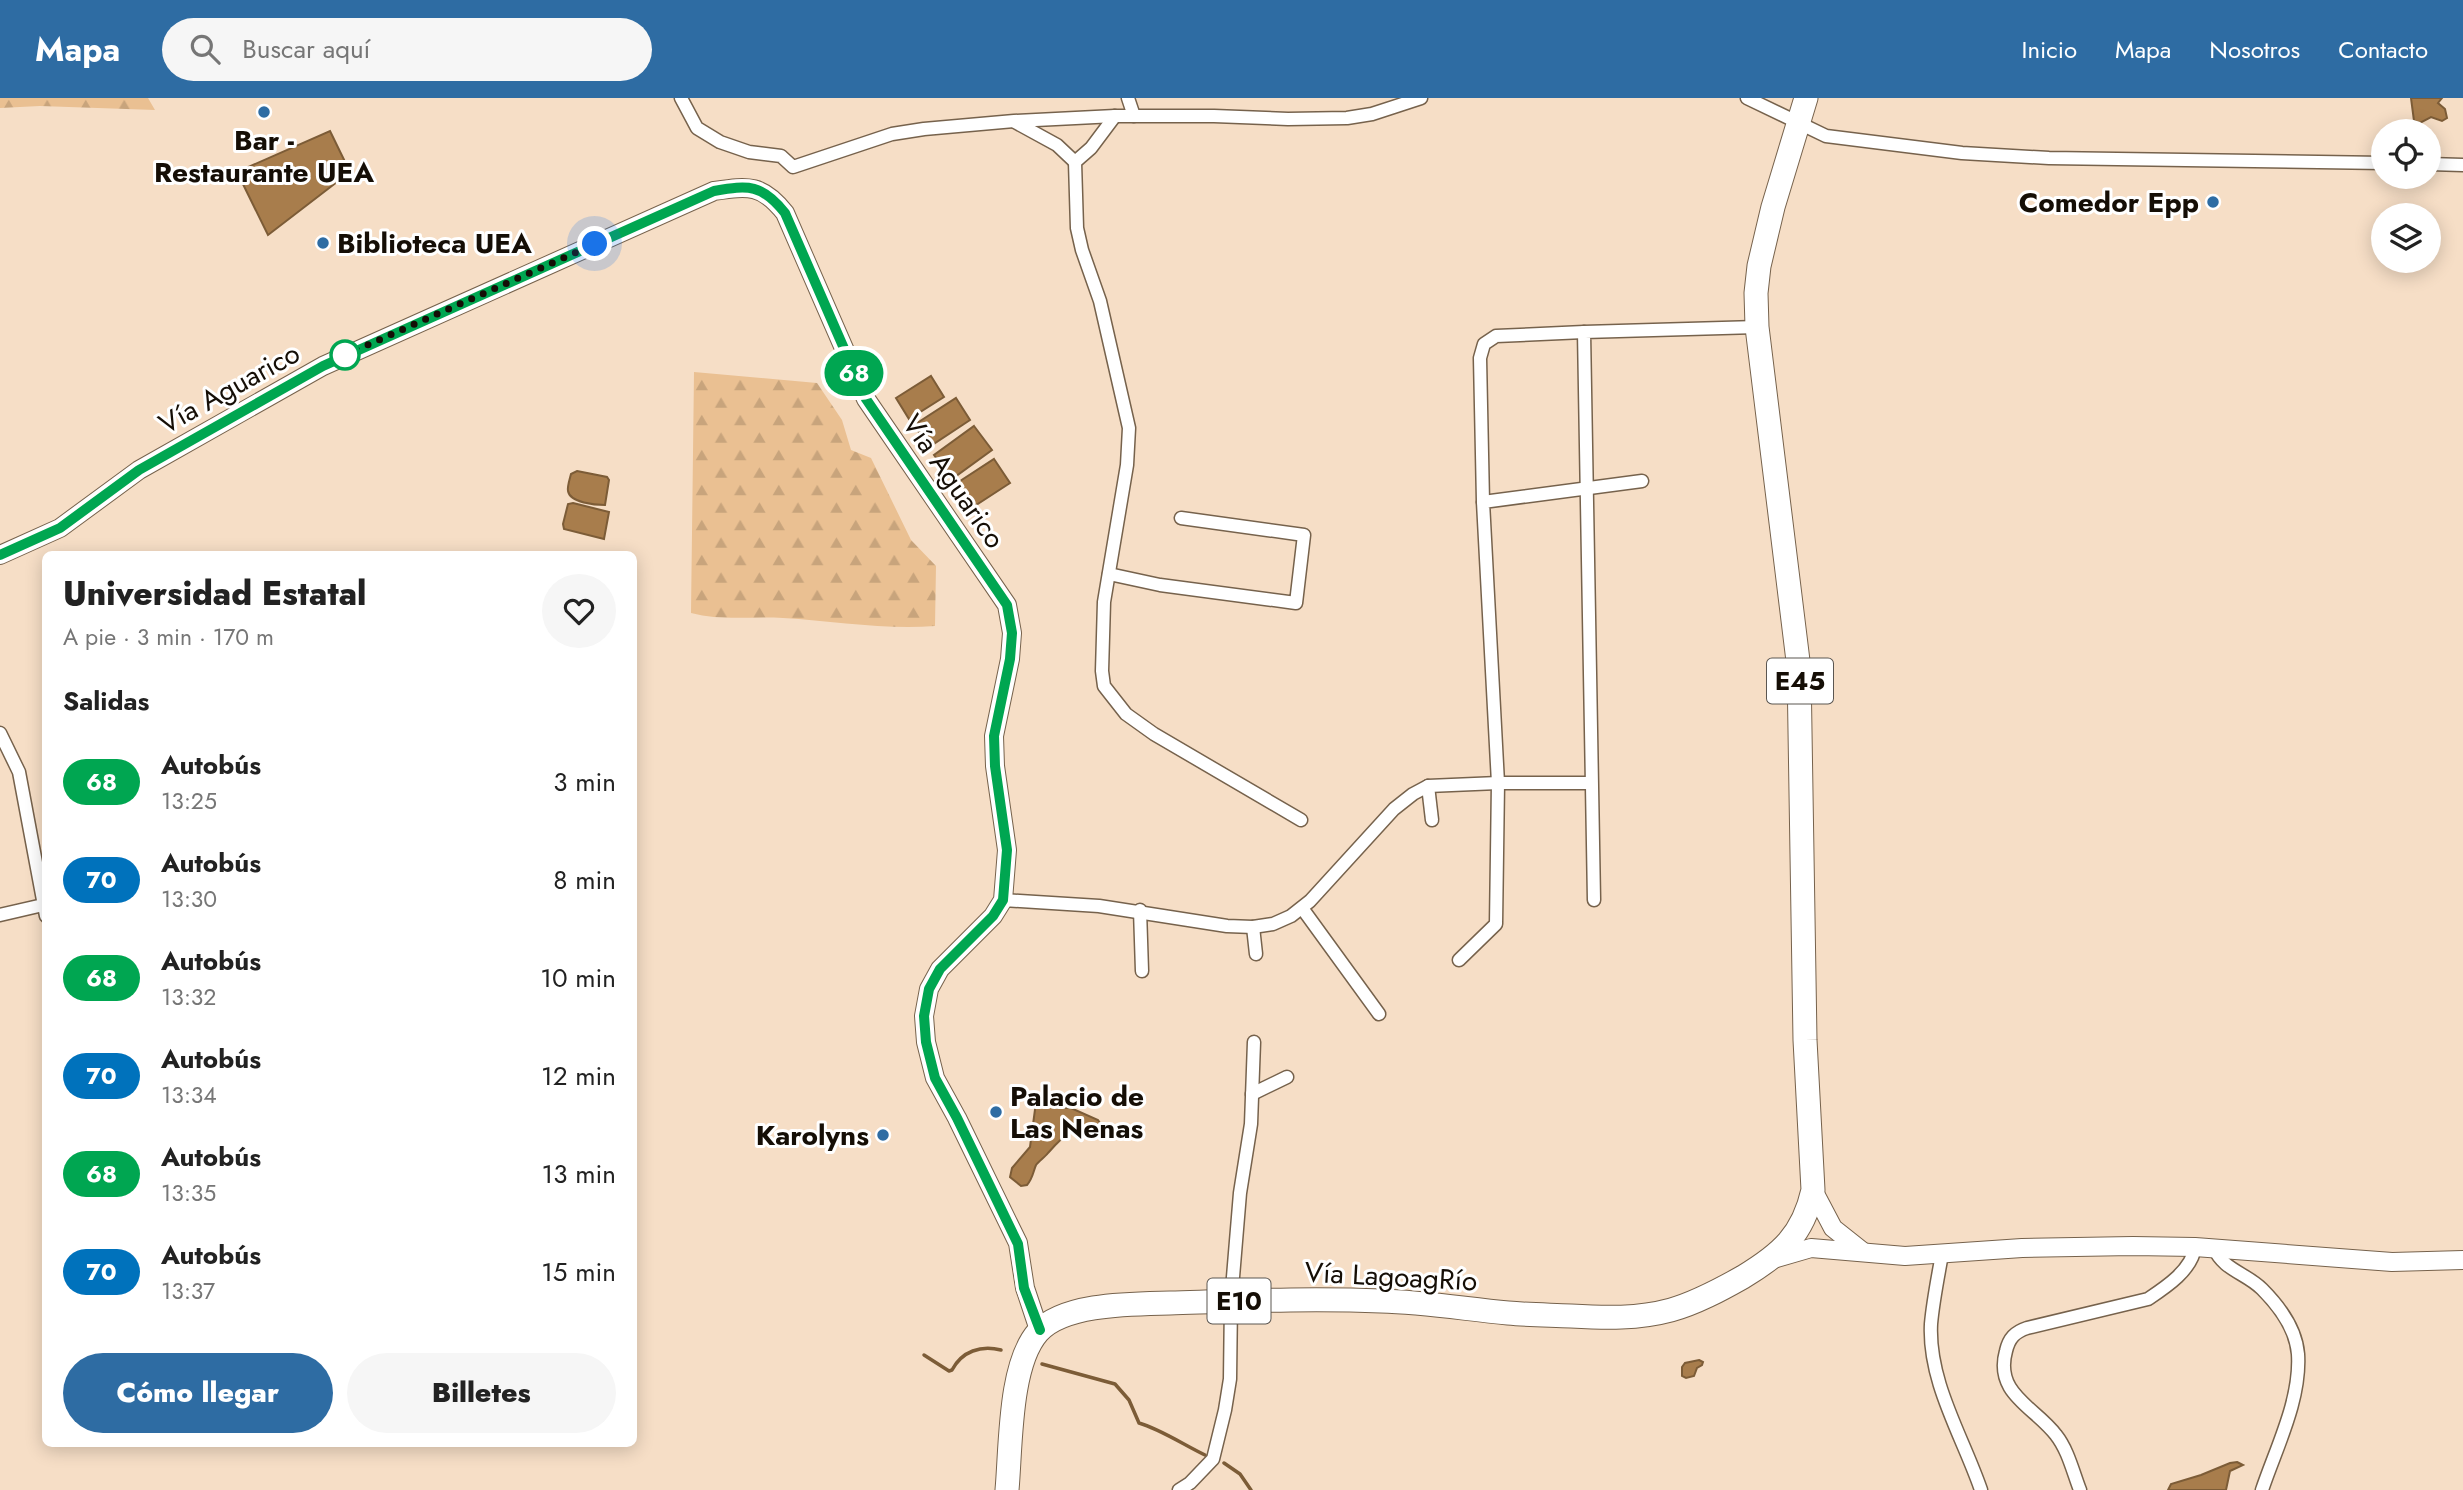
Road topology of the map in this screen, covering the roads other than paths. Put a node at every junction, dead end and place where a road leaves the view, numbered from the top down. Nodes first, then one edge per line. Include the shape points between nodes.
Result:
1 (681, 98) edge
2 (1128, 98) edge
3 (1420, 98) edge
4 (1747, 98) edge
5 (1806, 98) edge
6 (1115, 116) junction
7 (1134, 116) junction
8 (1014, 121) junction
9 (1798, 124) junction
10 (1075, 162) junction
11 (2371, 163) edge
12 (2441, 164) edge
13 (2463, 165) edge
14 (1757, 327) junction
15 (1584, 332) junction
16 (1642, 481) dead end
17 (1588, 489) junction
18 (1483, 502) junction
19 (1181, 518) dead end
20 (0, 555) edge
21 (1109, 574) junction
22 (0, 733) edge
23 (1497, 783) junction
24 (1591, 783) junction
25 (1428, 786) junction
26 (1301, 820) dead end
27 (1432, 820) dead end
28 (42, 899) edge
29 (1003, 900) junction
30 (1594, 900) dead end
31 (1302, 908) junction
32 (42, 910) edge
33 (1140, 910) junction
34 (0, 915) edge
35 (1253, 928) junction
36 (1256, 954) dead end
37 (1459, 960) dead end
38 (1142, 971) dead end
39 (1379, 1014) dead end
40 (1254, 1042) dead end
41 (1287, 1076) dead end
42 (1252, 1094) junction
43 (1813, 1190) junction
44 (2195, 1247) junction
45 (2214, 1248) junction
46 (1862, 1251) junction
47 (1942, 1254) junction
48 (1771, 1260) junction
49 (2463, 1260) edge
50 (1231, 1301) junction
51 (1040, 1330) junction
52 (1007, 1490) edge
53 (1179, 1490) edge
54 (1981, 1490) edge
55 (2080, 1490) edge
56 (2262, 1490) edge

1 - 8 street via 697,128 719,142 781,156 793,167 892,134
2 - 7 street
3 - 7 street via 1347,117
4 - 9 street
5 - 9 highway, E45
6 - 7 street
6 - 8 street
6 - 10 street
8 - 10 street via 1057,145
9 - 11 street via 1826,136 1962,153
9 - 14 highway, E45 via 1759,266
10 - 21 street via 1077,228 1100,301 1129,428
12 - 13 street
14 - 15 street
14 - 43 highway, E45 via 1799,668 1805,1040
15 - 17 street
15 - 18 street via 1496,336 1484,344 1480,358
16 - 17 street
17 - 18 street
17 - 24 street
18 - 23 street
19 - 21 street via 1304,535 1296,603
20 - 29 street, Vía Aguarico via 60,528 193,437 335,360 714,191 757,189 771,196 785,213 866,399 1007,605 1010,659 994,736 1007,850
21 - 26 street via 1102,671 1112,699 1154,734
22 - 28 street via 19,772
23 - 24 street
23 - 25 street
23 - 37 street via 1496,924
24 - 30 street
25 - 27 street
25 - 31 street via 1394,809
29 - 33 street
29 - 51 street via 940,969 929,989 926,1042 935,1078 1018,1244 1024,1288
31 - 35 street via 1273,924
31 - 39 street
32 - 34 street
33 - 35 street
33 - 38 street
35 - 36 street
40 - 42 street
41 - 42 street
42 - 50 street
43 - 46 street via 1833,1228
43 - 48 highway, E45 via 1799,1229
44 - 45 street
44 - 47 street via 2058,1246
44 - 55 street via 2188,1265 2148,1299 2027,1328 2011,1337 2005,1376 2022,1404 2058,1436
45 - 49 street via 2392,1262
45 - 56 street via 2225,1266 2261,1288 2282,1312 2298,1352 2289,1410
46 - 47 street
46 - 48 street via 1811,1248
47 - 54 street via 1931,1325 1934,1365
48 - 50 highway, Vía LagoagRío / E10 via 1691,1303 1633,1317 1509,1313 1380,1301
50 - 51 highway, Vía LagoagRío / E10 via 1088,1309 1064,1315
50 - 53 street via 1230,1379 1213,1459
51 - 52 highway via 1025,1351 1017,1384

